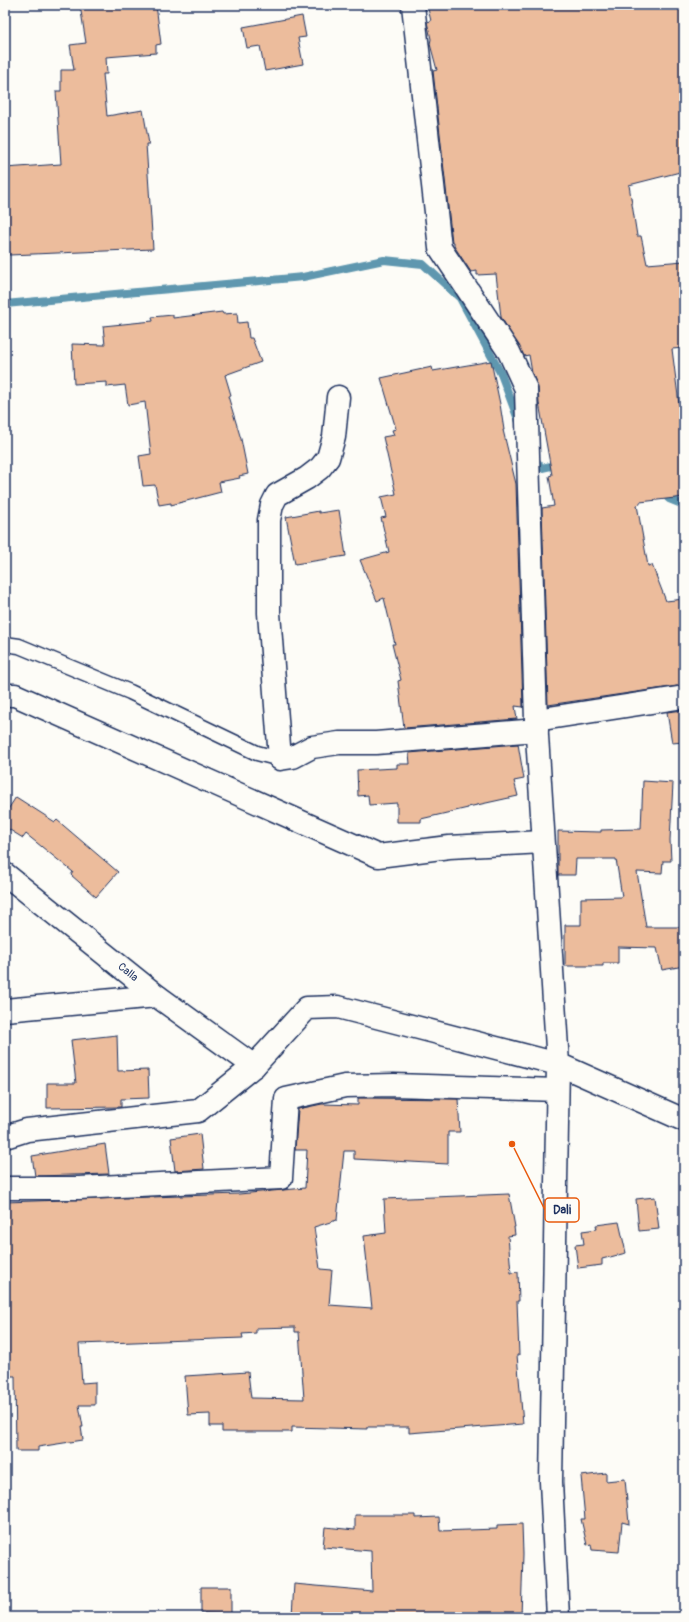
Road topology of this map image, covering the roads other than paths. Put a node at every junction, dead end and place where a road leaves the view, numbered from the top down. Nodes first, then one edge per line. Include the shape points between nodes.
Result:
1 (413, 5) edge
2 (338, 397) dead end
3 (5, 644) edge
4 (5, 695) edge
5 (684, 697) edge
6 (536, 725) junction
7 (280, 759) junction
8 (543, 842) junction
9 (5, 874) edge
10 (157, 996) junction
11 (5, 1010) edge
12 (558, 1064) junction
13 (254, 1066) junction
14 (557, 1090) junction
15 (684, 1120) edge
16 (5, 1137) edge
17 (5, 1188) edge
18 (558, 1617) edge

1 - 6 street via 440,248 510,352 526,390
2 - 7 street via 334,437 328,458 307,478 277,495 269,520 269,613
3 - 7 lane via 19,646 130,692 257,753
4 - 8 street via 15,695 378,856
5 - 6 street
6 - 7 street via 376,743 338,743 312,747 293,757
6 - 8 street
8 - 12 street
9 - 10 street, Calla
10 - 11 street
10 - 13 street, Calla
12 - 13 street via 338,1007 307,1008
12 - 14 street
12 - 15 street
13 - 16 street via 198,1111 27,1130
14 - 17 street via 394,1084 344,1086 286,1099 281,1178 79,1188
14 - 18 street via 551,1482

